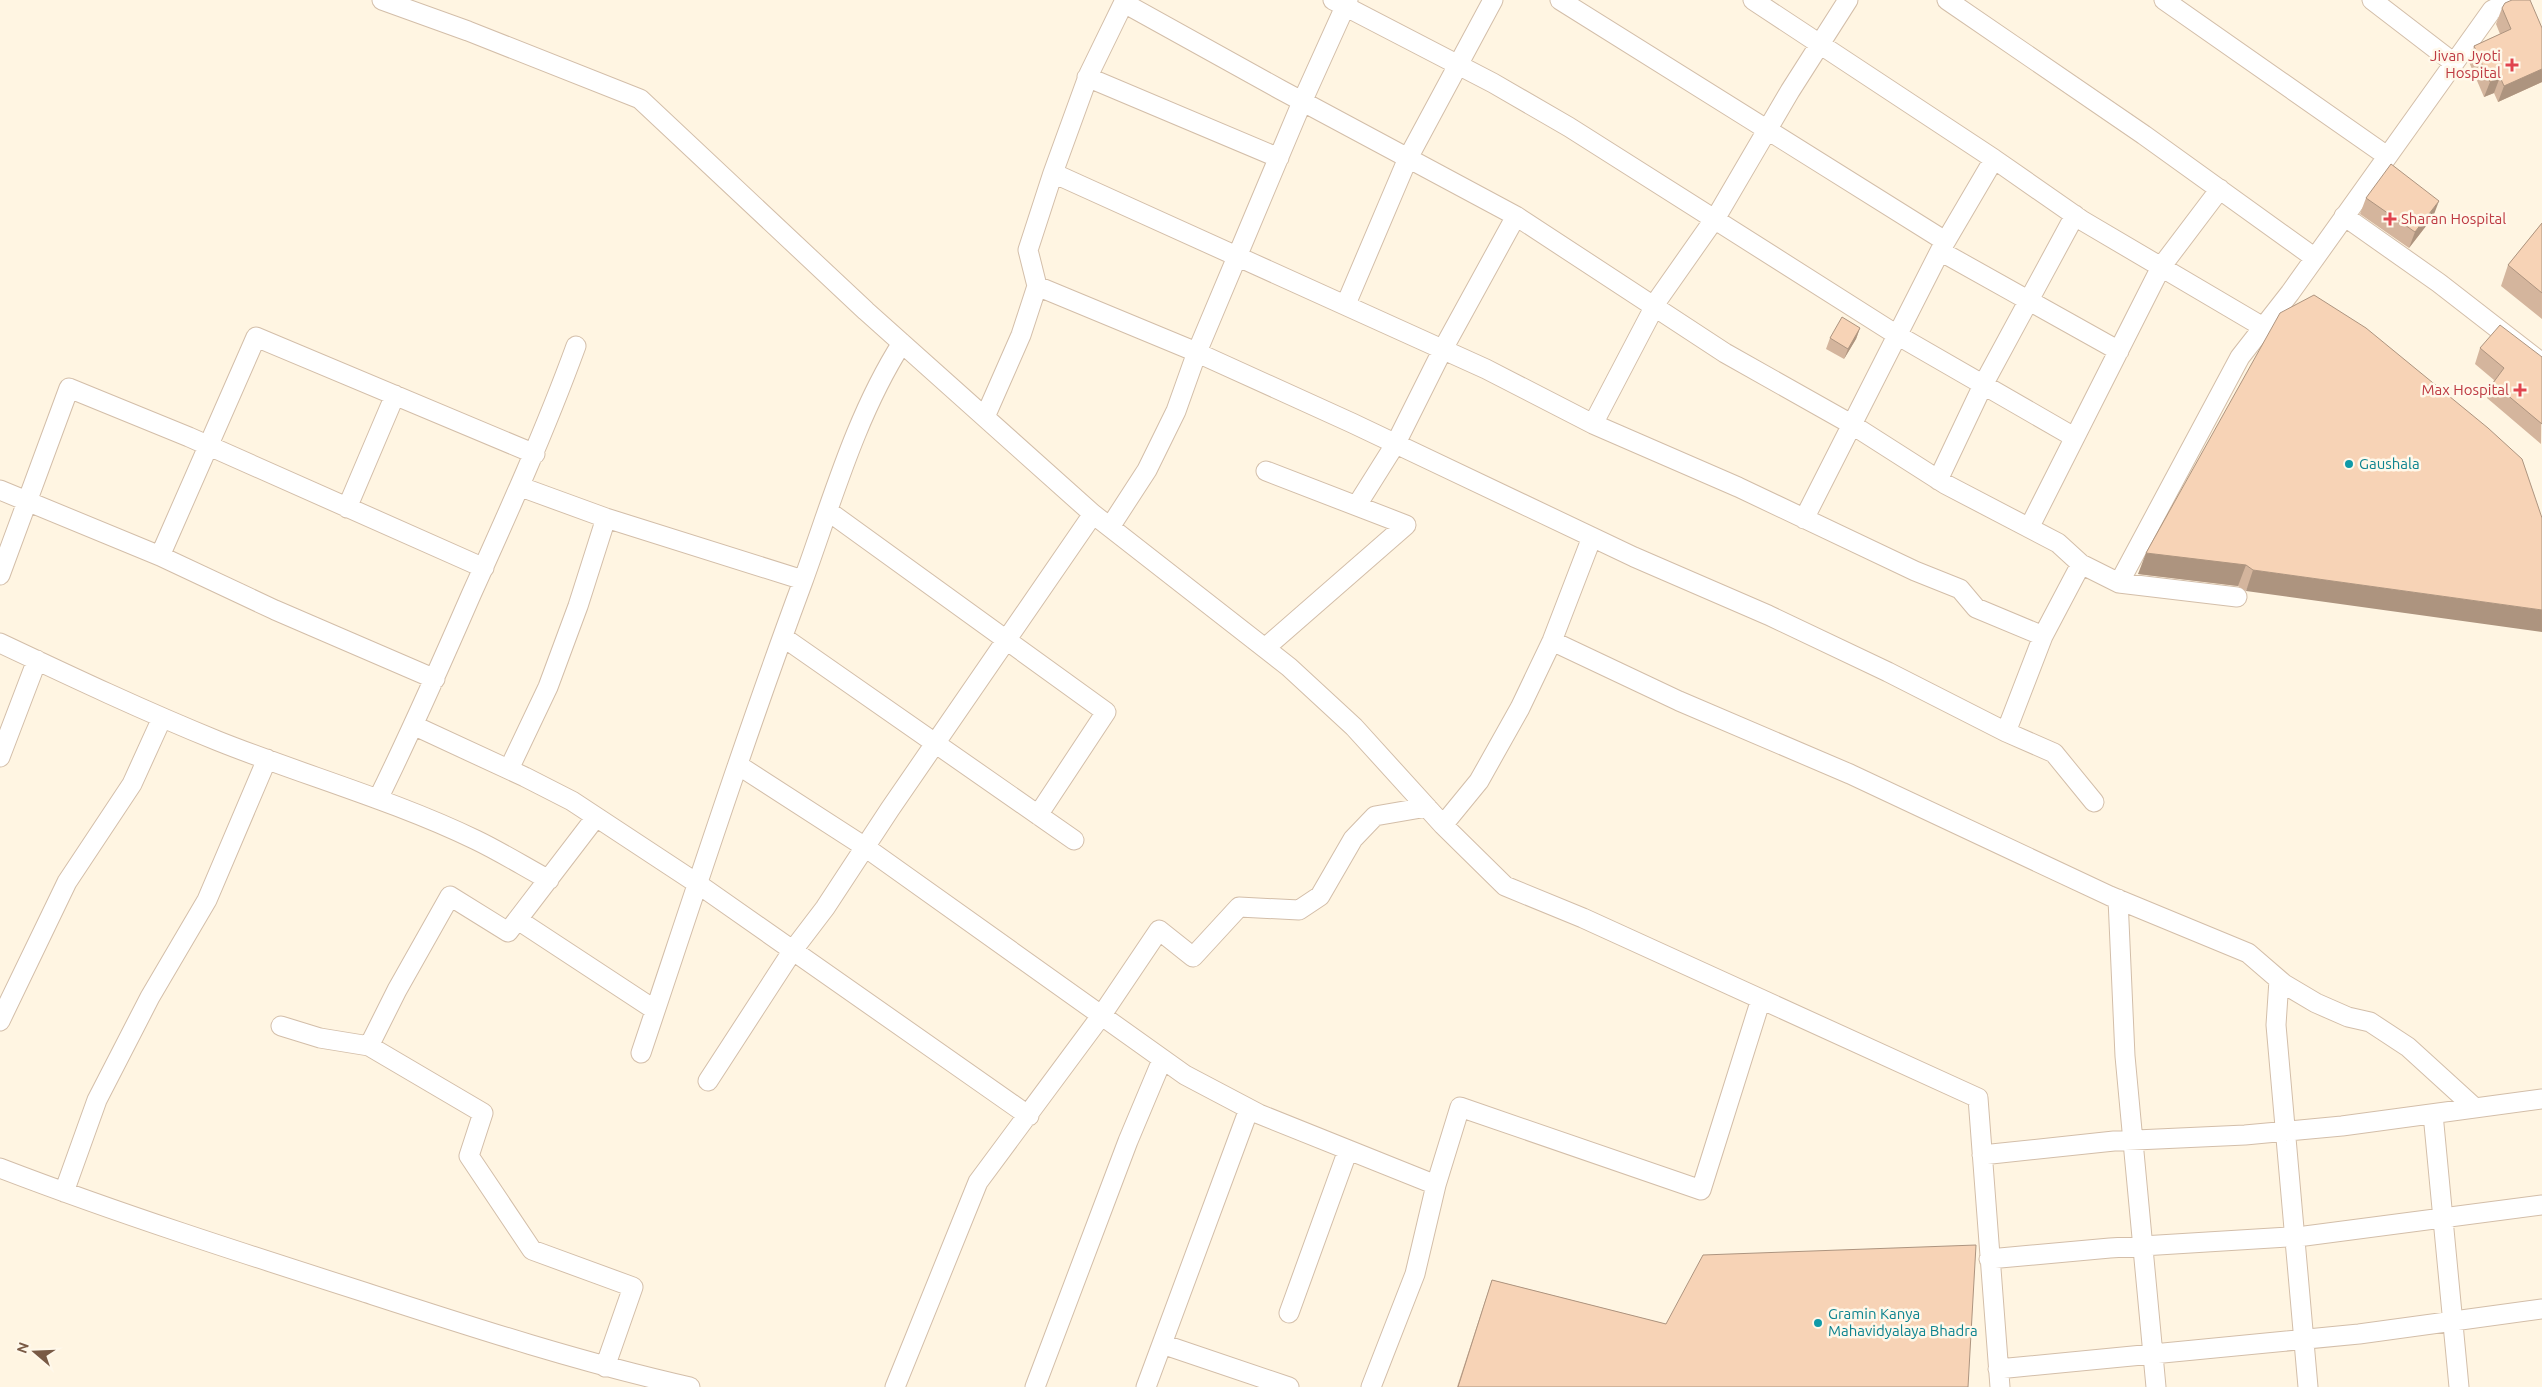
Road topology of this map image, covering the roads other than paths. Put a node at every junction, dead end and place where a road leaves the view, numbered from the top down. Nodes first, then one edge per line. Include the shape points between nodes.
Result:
1 (382, 0) edge
2 (1493, 0) edge
3 (1560, 0) edge
4 (1753, 0) edge
5 (1848, 0) edge
6 (1947, 0) edge
7 (2164, 0) edge
8 (2372, 0) edge
9 (2513, 0) edge
10 (1125, 2) edge
11 (1342, 2) edge
12 (1820, 44) junction
13 (2454, 63) junction
14 (1458, 65) junction
15 (1087, 77) junction
16 (1302, 102) junction
17 (1767, 130) junction
18 (2387, 156) junction
19 (1278, 158) junction
20 (1408, 158) junction
21 (1994, 159) junction
22 (1053, 173) junction
23 (2220, 189) junction
24 (2075, 215) junction
25 (1516, 216) junction
26 (2344, 216) junction
27 (1714, 219) junction
28 (1943, 246) junction
29 (1237, 256) junction
30 (2315, 258) junction
31 (2161, 267) junction
32 (1037, 286) junction
33 (2029, 300) junction
34 (1346, 304) junction
35 (1654, 306) junction
36 (2263, 327) junction
37 (1897, 335) junction
38 (902, 343) junction
39 (576, 346) dead end
40 (1443, 349) junction
41 (1197, 352) junction
42 (2119, 352) junction
43 (2542, 363) edge
44 (1983, 385) junction
45 (395, 395) junction
46 (984, 417) junction
47 (1593, 424) junction
48 (1852, 424) junction
49 (2074, 437) junction
50 (1396, 443) junction
51 (208, 445) junction
52 (535, 454) junction
53 (1266, 471) dead end
54 (1938, 480) junction
55 (521, 487) junction
56 (0, 490) edge
57 (27, 500) junction
58 (1357, 505) junction
59 (347, 508) junction
60 (828, 512) junction
61 (1093, 514) junction
62 (606, 518) junction
63 (1804, 519) junction
64 (1110, 527) junction
65 (2029, 528) junction
66 (1592, 536) junction
67 (160, 556) junction
68 (2081, 564) junction
69 (484, 568) junction
70 (0, 575) edge
71 (803, 580) junction
72 (2119, 583) junction
73 (2237, 597) dead end
74 (2043, 636) junction
75 (783, 637) junction
76 (1007, 639) junction
77 (1552, 641) junction
78 (0, 643) edge
79 (1266, 648) junction
80 (37, 660) junction
81 (435, 679) junction
82 (162, 718) junction
83 (415, 726) junction
84 (2006, 732) junction
85 (935, 743) junction
86 (0, 757) edge
87 (267, 759) junction
88 (738, 765) junction
89 (509, 769) junction
90 (378, 799) junction
91 (2094, 802) dead end
92 (1427, 807) junction
93 (1038, 815) junction
94 (596, 817) junction
95 (1443, 825) junction
96 (1074, 840) dead end
97 (865, 847) junction
98 (549, 880) junction
99 (698, 884) junction
100 (2118, 899) junction
101 (518, 920) junction
102 (793, 950) junction
103 (2279, 980) junction
104 (1761, 999) junction
105 (655, 1010) junction
106 (1101, 1016) junction
107 (0, 1021) edge
108 (281, 1026) dead end
109 (369, 1046) junction
110 (641, 1053) dead end
111 (1162, 1060) junction
112 (708, 1081) dead end
113 (2542, 1099) edge
114 (2475, 1108) junction
115 (1249, 1109) junction
116 (2433, 1114) junction
117 (1029, 1116) junction
118 (2286, 1131) junction
119 (2133, 1140) junction
120 (1348, 1150) junction
121 (1982, 1155) junction
122 (0, 1168) edge
123 (1436, 1185) junction
124 (64, 1192) junction
125 (2542, 1205) edge
126 (2444, 1218) junction
127 (2294, 1236) junction
128 (2143, 1246) junction
129 (1989, 1259) junction
130 (2542, 1309) edge
131 (1289, 1313) dead end
132 (2453, 1323) junction
133 (2304, 1339) junction
134 (1162, 1344) junction
135 (2155, 1355) junction
136 (605, 1366) junction
137 (1999, 1378) edge
138 (690, 1387) edge
139 (895, 1387) edge
140 (1035, 1387) edge
141 (1146, 1387) edge
142 (1289, 1387) edge
143 (1371, 1387) edge
144 (2156, 1387) edge
145 (2308, 1387) edge
146 (2459, 1387) edge

1 - 38 street via 640,100
2 - 14 street
3 - 17 street
4 - 12 street
5 - 12 street
6 - 23 street
7 - 18 street
8 - 13 street
9 - 13 street via 2492,10
10 - 15 street
10 - 16 street
11 - 14 street
11 - 16 street
12 - 17 street
12 - 21 street
13 - 18 street
14 - 20 street
14 - 27 street via 1569,127
15 - 19 street
15 - 22 street
16 - 19 street
16 - 20 street
17 - 27 street
17 - 28 street
18 - 26 street
19 - 29 street
20 - 25 street
20 - 34 street
21 - 24 street
21 - 28 street
22 - 29 street
22 - 32 street via 1028,250
23 - 30 street
23 - 31 street
24 - 31 street
24 - 33 street
25 - 35 street
25 - 40 street
26 - 30 street
26 - 43 street via 2439,283
27 - 35 street
27 - 37 street
28 - 33 street
28 - 37 street
29 - 34 street
29 - 41 street
30 - 36 street
31 - 36 street
31 - 42 street
32 - 41 street
32 - 46 street via 1021,335
33 - 42 street
33 - 44 street
34 - 40 street
35 - 47 street
35 - 48 street via 1725,353
36 - 72 street via 2240,357
37 - 44 street
37 - 48 street
38 - 46 street
38 - 60 street via 881,376
39 - 52 street
40 - 47 street
40 - 50 street
41 - 50 street
41 - 64 street via 1176,411 1147,470
42 - 49 street
44 - 49 street
44 - 54 street
45 - 51 street via 256,337
45 - 52 street
45 - 59 street
46 - 61 street
47 - 63 street
48 - 54 street
48 - 63 street
49 - 65 street
50 - 58 street
50 - 66 street
51 - 57 street via 69,388
51 - 59 street
51 - 67 street
52 - 55 street
53 - 58 street
54 - 65 street
55 - 62 street
55 - 69 street
56 - 57 street
57 - 67 street
57 - 70 street
58 - 79 street via 1406,525
59 - 69 street
60 - 71 street
60 - 76 street
61 - 64 street
61 - 76 street
62 - 71 street
62 - 89 street via 548,687
63 - 74 street via 1960,589 1976,608
64 - 79 street
65 - 68 street via 2058,543
66 - 77 street
66 - 84 street via 1846,652
67 - 81 street
68 - 72 street
68 - 74 street
69 - 81 street
71 - 75 street
72 - 73 street
74 - 84 street
75 - 85 street
75 - 88 street
76 - 85 street
76 - 93 street via 1106,712
77 - 95 street via 1520,708 1479,781
77 - 100 street via 1679,701 1850,774
78 - 80 street
79 - 92 street via 1354,727
80 - 82 street
80 - 86 street
81 - 83 street
82 - 87 street
82 - 107 street via 132,784 67,882
83 - 89 street
83 - 90 street
84 - 91 street via 2054,753
85 - 93 street
85 - 97 street
87 - 90 street
87 - 124 street via 207,900 150,997 97,1100
88 - 97 street
88 - 99 street
89 - 94 street
90 - 98 street via 476,840
92 - 95 street
92 - 106 street via 1375,816 1353,839 1320,896 1299,910 1239,907 1193,957 1159,930
93 - 96 street
94 - 98 street
94 - 99 street
95 - 104 street via 1505,886
97 - 102 street
97 - 106 street
98 - 101 street
99 - 102 street
99 - 105 street
100 - 103 street via 2248,953
100 - 119 street via 2124,1056
101 - 105 street
101 - 109 street via 508,932 450,896
102 - 112 street
102 - 117 street
103 - 114 street via 2316,1003 2348,1017 2370,1022 2408,1047
103 - 118 street via 2276,1025
104 - 121 street via 1978,1098
104 - 123 street via 1701,1190 1460,1107
105 - 110 street
106 - 111 street
106 - 117 street
108 - 109 street via 320,1038
109 - 136 street via 483,1113 469,1156 532,1250 633,1287
111 - 115 street
111 - 140 street
113 - 114 street
114 - 116 street
115 - 120 street
115 - 134 street
116 - 118 street
116 - 126 street
117 - 139 street via 978,1182
118 - 119 street
118 - 127 street
119 - 121 street
119 - 128 street
120 - 123 street
120 - 131 street
121 - 129 street
122 - 124 street
123 - 143 street via 1415,1274
124 - 136 street via 304,1273
125 - 126 street
126 - 127 street
126 - 132 street
127 - 128 street
127 - 133 street
128 - 129 street
128 - 135 street
129 - 137 street
130 - 132 street
132 - 133 street
132 - 146 street
133 - 135 street
133 - 145 street
134 - 141 street
134 - 142 street
135 - 137 street
135 - 144 street
136 - 138 street

